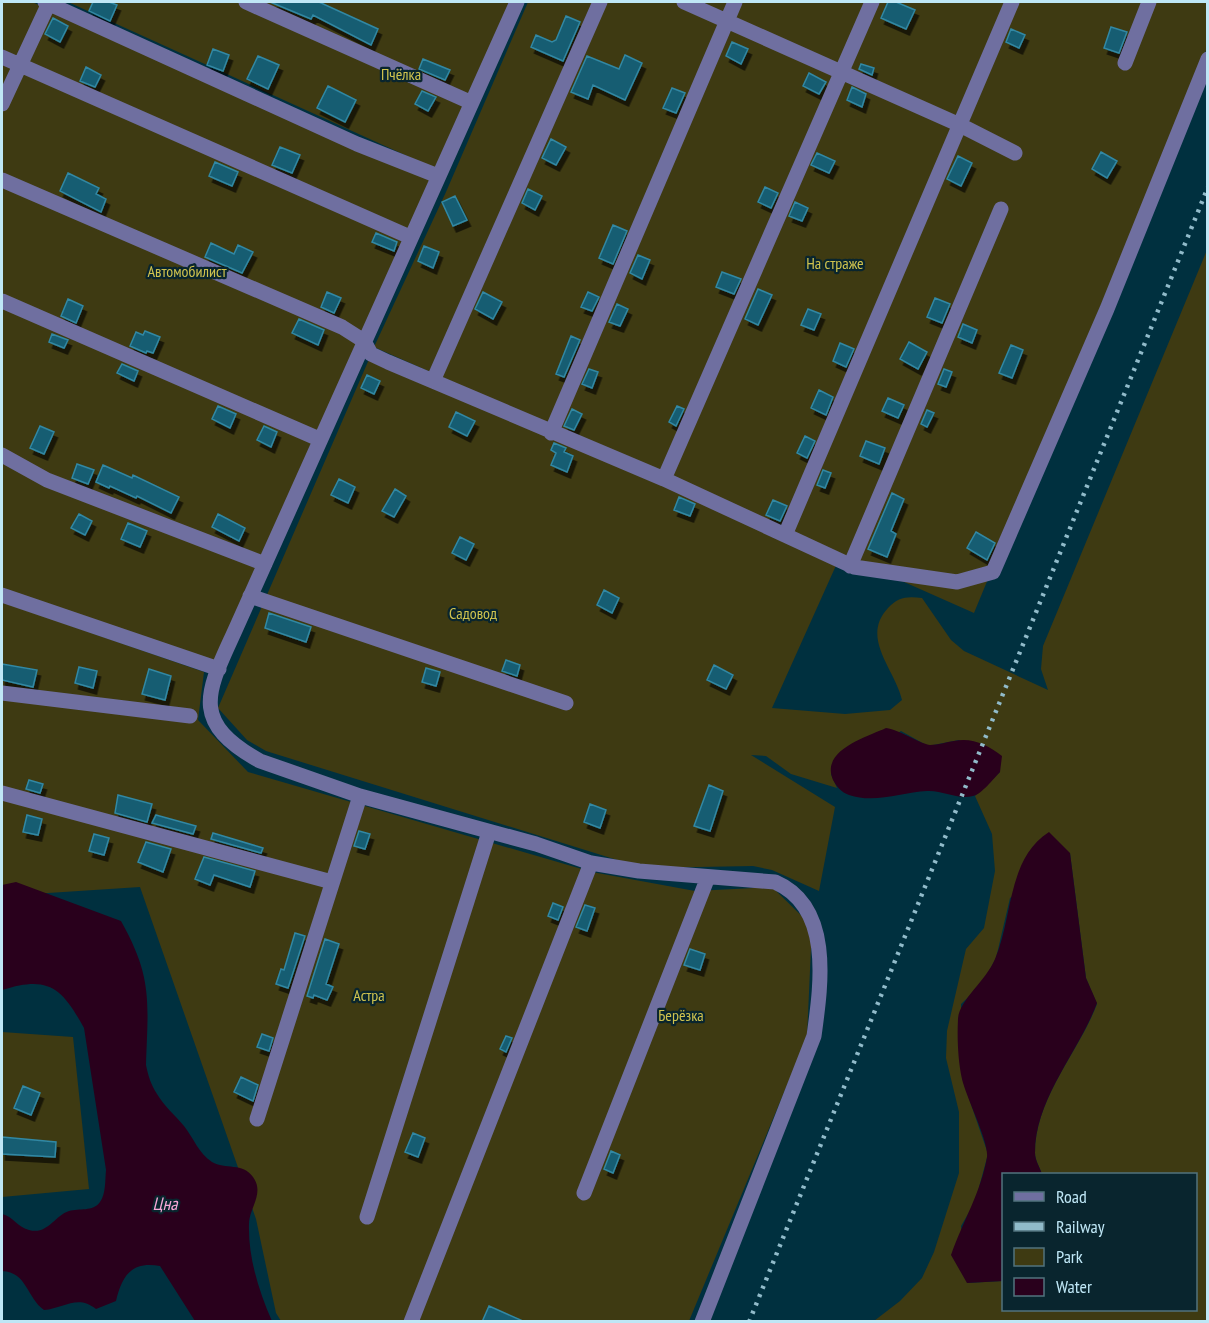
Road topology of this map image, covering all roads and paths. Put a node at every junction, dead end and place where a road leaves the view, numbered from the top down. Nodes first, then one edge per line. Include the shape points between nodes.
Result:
1 (47, 2) edge
2 (246, 2) edge
3 (517, 2) edge
4 (600, 2) edge
5 (684, 2) edge
6 (735, 2) edge
7 (872, 2) edge
8 (1012, 2) edge
9 (1149, 2) edge
10 (726, 20) junction
11 (2, 57) edge
12 (1208, 59) edge
13 (1125, 63) dead end
14 (19, 65) junction
15 (841, 73) junction
16 (470, 102) junction
17 (2, 104) edge
18 (960, 125) junction
19 (1016, 153) dead end
20 (438, 176) junction
21 (2, 180) edge
22 (1001, 209) dead end
23 (410, 237) junction
24 (2, 301) edge
25 (364, 340) junction
26 (433, 381) junction
27 (551, 433) junction
28 (319, 439) junction
29 (2, 455) edge
30 (664, 478) junction
31 (785, 535) junction
32 (265, 564) junction
33 (850, 566) junction
34 (2, 595) edge
35 (250, 596) junction
36 (219, 669) junction
37 (2, 693) edge
38 (566, 703) dead end
39 (190, 716) dead end
40 (2, 793) edge
41 (360, 796) junction
42 (489, 832) junction
43 (591, 863) junction
44 (708, 877) junction
45 (332, 882) junction
46 (257, 1119) dead end
47 (584, 1193) dead end
48 (367, 1218) dead end
49 (411, 1322) edge
50 (702, 1322) edge

1 - 14 street
1 - 20 street via 357,144
2 - 16 street
3 - 16 street
4 - 26 street
5 - 10 street
6 - 10 street
7 - 15 street
8 - 18 street
9 - 13 street
10 - 15 street
10 - 27 street
11 - 14 street
12 - 33 street via 1107,309 993,572 957,582
14 - 17 street
14 - 23 street
15 - 18 street
15 - 30 street
16 - 20 street
18 - 19 street
18 - 31 street
20 - 23 street
21 - 25 street
22 - 33 street
23 - 25 street
24 - 28 street
25 - 26 street via 371,354
25 - 28 street
26 - 27 street
27 - 30 street
28 - 32 street
29 - 32 street via 46,480
30 - 31 street
31 - 33 street
32 - 35 street
34 - 36 street
35 - 36 street
35 - 38 street
36 - 41 street via 210,692 209,710 213,721 233,743 260,761
37 - 39 street
40 - 45 street
41 - 42 street
41 - 45 street
42 - 43 street
42 - 48 street
43 - 44 street
43 - 49 street
44 - 47 street
44 - 50 street via 775,882 794,893 806,906 813,923 820,990 814,1036
45 - 46 street

